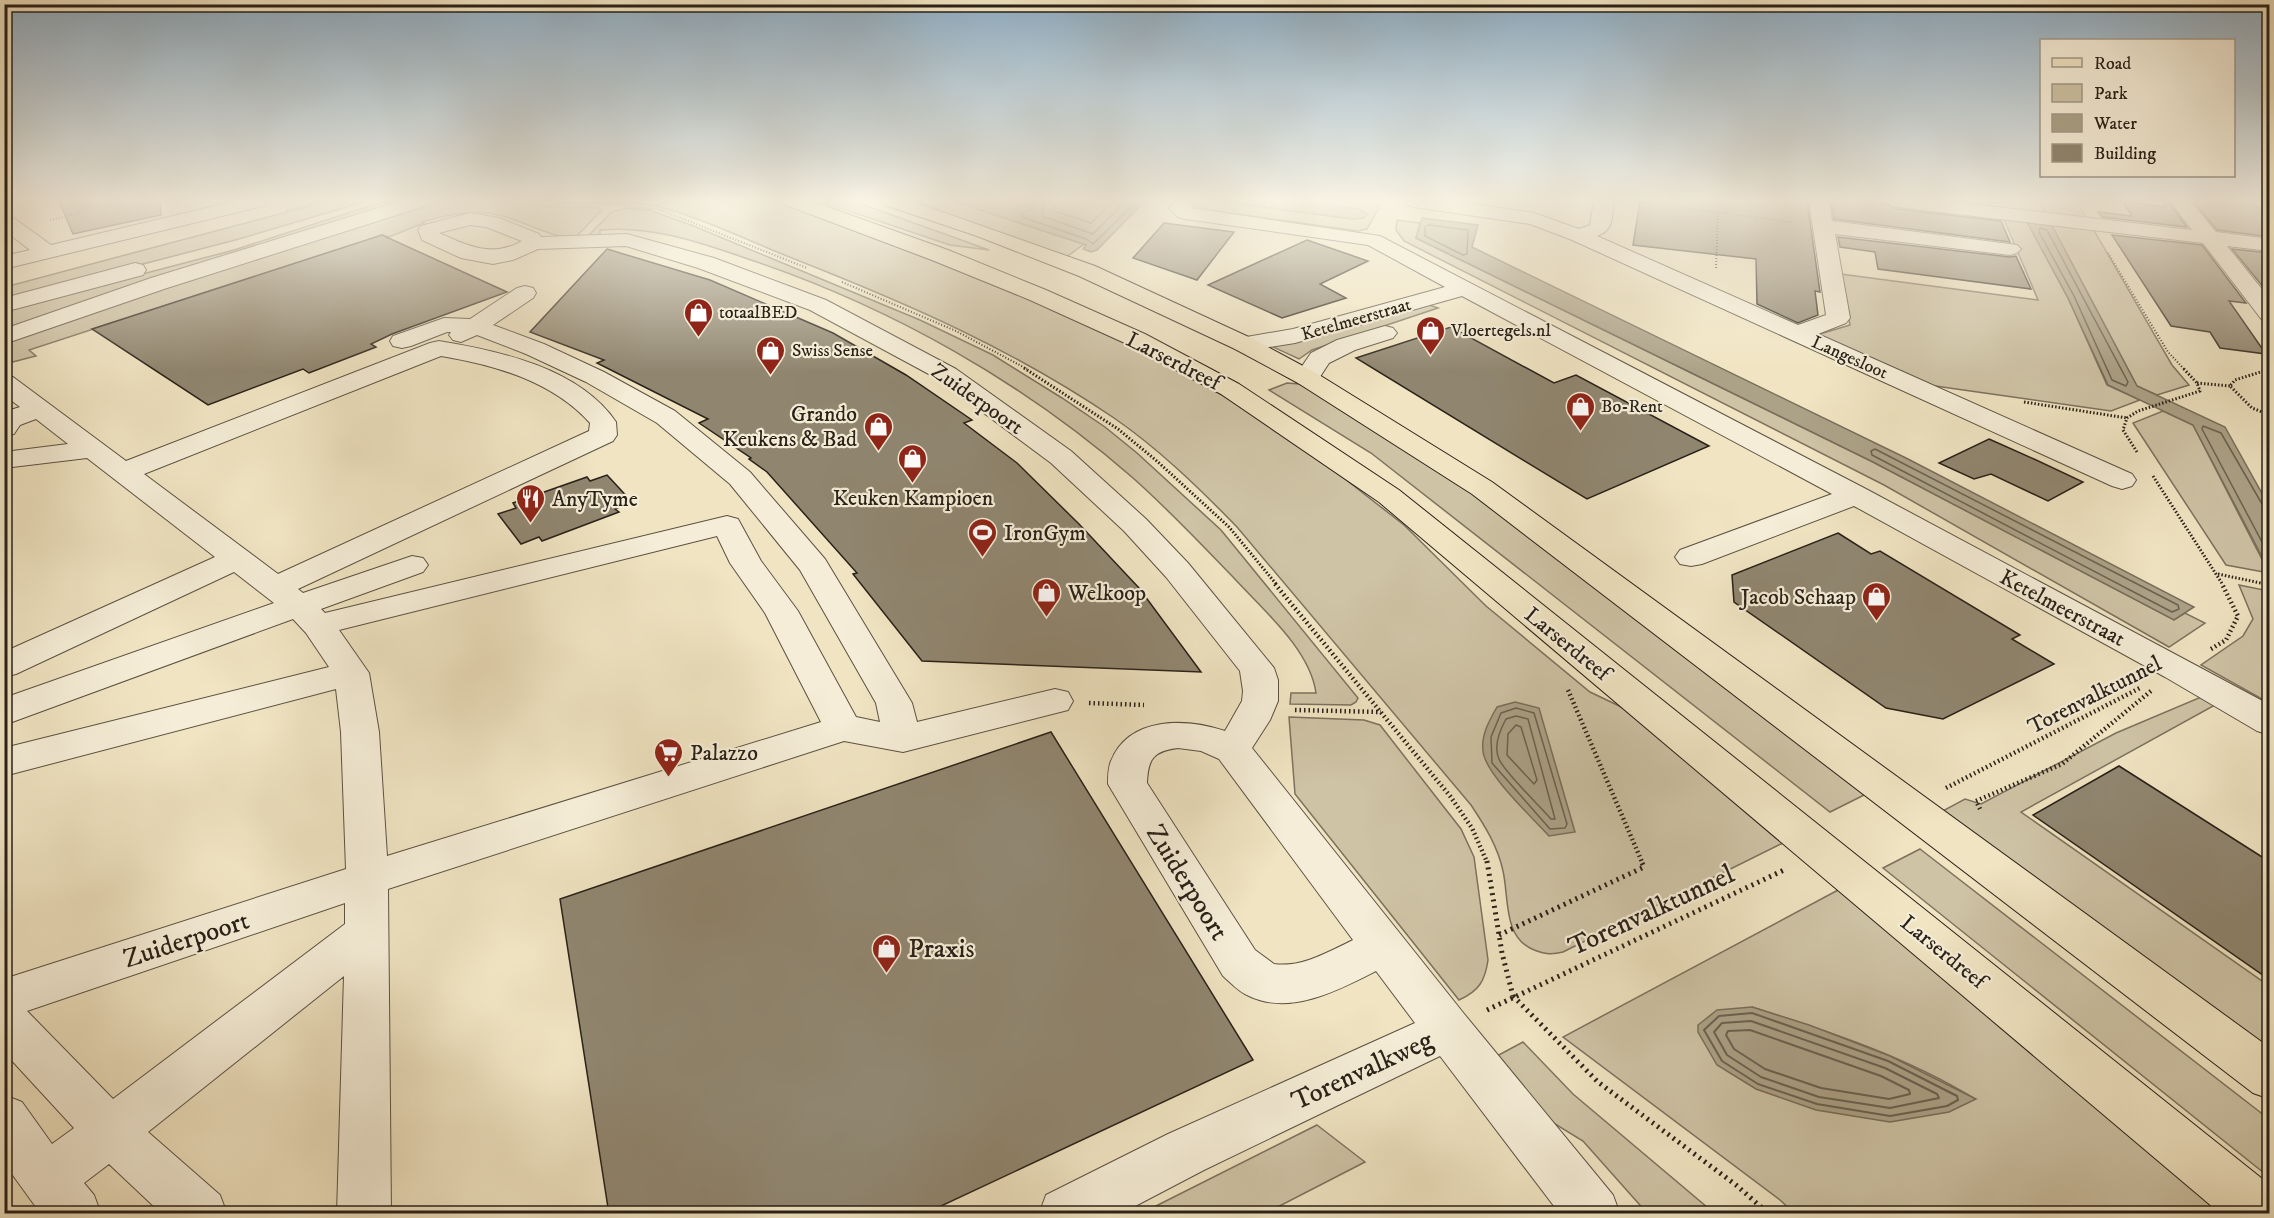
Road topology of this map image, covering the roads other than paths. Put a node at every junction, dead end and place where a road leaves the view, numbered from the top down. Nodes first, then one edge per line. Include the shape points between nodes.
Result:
1 (24, 258) edge
2 (179, 258) edge
3 (239, 258) edge
4 (688, 258) edge
5 (947, 258) edge
6 (1053, 258) edge
7 (1408, 258) edge
8 (1628, 258) edge
9 (1828, 258) edge
10 (2225, 258) edge
11 (4, 263) edge
12 (525, 293) dead end
13 (1478, 294) junction
14 (4, 305) edge
15 (2270, 315) edge
16 (475, 326) junction
17 (1797, 334) junction
18 (4, 337) edge
19 (1244, 344) junction
20 (439, 348) junction
21 (347, 363) dead end
22 (1307, 378) junction
23 (16, 394) edge
24 (4, 428) edge
25 (94, 449) junction
26 (4, 460) edge
27 (124, 472) junction
28 (2122, 480) dead end
29 (1856, 495) junction
30 (1691, 557) dead end
31 (238, 558) junction
32 (412, 566) dead end
33 (298, 606) junction
34 (4, 666) edge
35 (351, 673) junction
36 (1055, 702) dead end
37 (4, 712) edge
38 (2270, 722) edge
39 (843, 728) junction
40 (903, 739) junction
41 (1232, 749) junction
42 (4, 762) edge
43 (367, 879) junction
44 (366, 933) junction
45 (1382, 947) junction
46 (4, 999) edge
47 (4, 1019) edge
48 (1448, 1030) junction
49 (2270, 1077) edge
50 (4, 1119) edge
51 (111, 1132) junction
52 (61, 1197) edge
53 (201, 1214) edge
54 (364, 1214) edge
55 (1065, 1214) edge
56 (1594, 1214) edge
57 (2263, 1214) edge

1 - 11 street
2 - 14 street
3 - 18 street
4 - 41 street, Zuiderpoort via 818,305 947,374 1061,458 1135,525 1177,570 1257,668 1263,683 1260,702
5 - 57 main road, Larserdreef via 1136,339 1230,389 1389,496
6 - 19 main road, Larserdreef
7 - 13 street, Ketelmeerstraat
8 - 17 street, Langesloot
9 - 17 street via 1838,318
10 - 15 street
12 - 16 street
13 - 19 street, Ketelmeerstraat via 1296,336
13 - 22 street, Ketelmeerstraat via 1346,345 1320,358
13 - 29 street, Ketelmeerstraat
16 - 20 street
16 - 21 street via 444,325
16 - 40 street via 595,377 666,417 740,478 814,566 894,703
17 - 28 street, Langesloot
19 - 22 main road, Larserdreef
20 - 27 street
20 - 33 street via 495,358 540,376 582,399 603,422 603,435
22 - 49 main road, Larserdreef via 1482,488
23 - 24 street via 11,419
23 - 25 street
25 - 26 street
25 - 27 street
27 - 31 street
29 - 30 street
29 - 38 street, Ketelmeerstraat
31 - 33 street
31 - 34 street
32 - 33 street
33 - 35 street
33 - 37 street
33 - 39 street via 727,525 746,563 781,611
35 - 42 street
35 - 43 street via 360,732
36 - 40 street
39 - 40 street
39 - 43 street, Zuiderpoort
41 - 45 street, Zuiderpoort
41 - 45 street, Zuiderpoort via 1194,734 1173,735 1144,744 1129,762 1127,784 1239,963 1266,982 1289,985
43 - 44 street
43 - 46 street, Zuiderpoort
44 - 51 street
44 - 54 street
45 - 48 street, Zuiderpoort
47 - 51 street
48 - 55 street, Torenvalkweg via 1186,1152
48 - 56 street, Torenvalkweg
50 - 52 street
51 - 52 street
51 - 53 street

